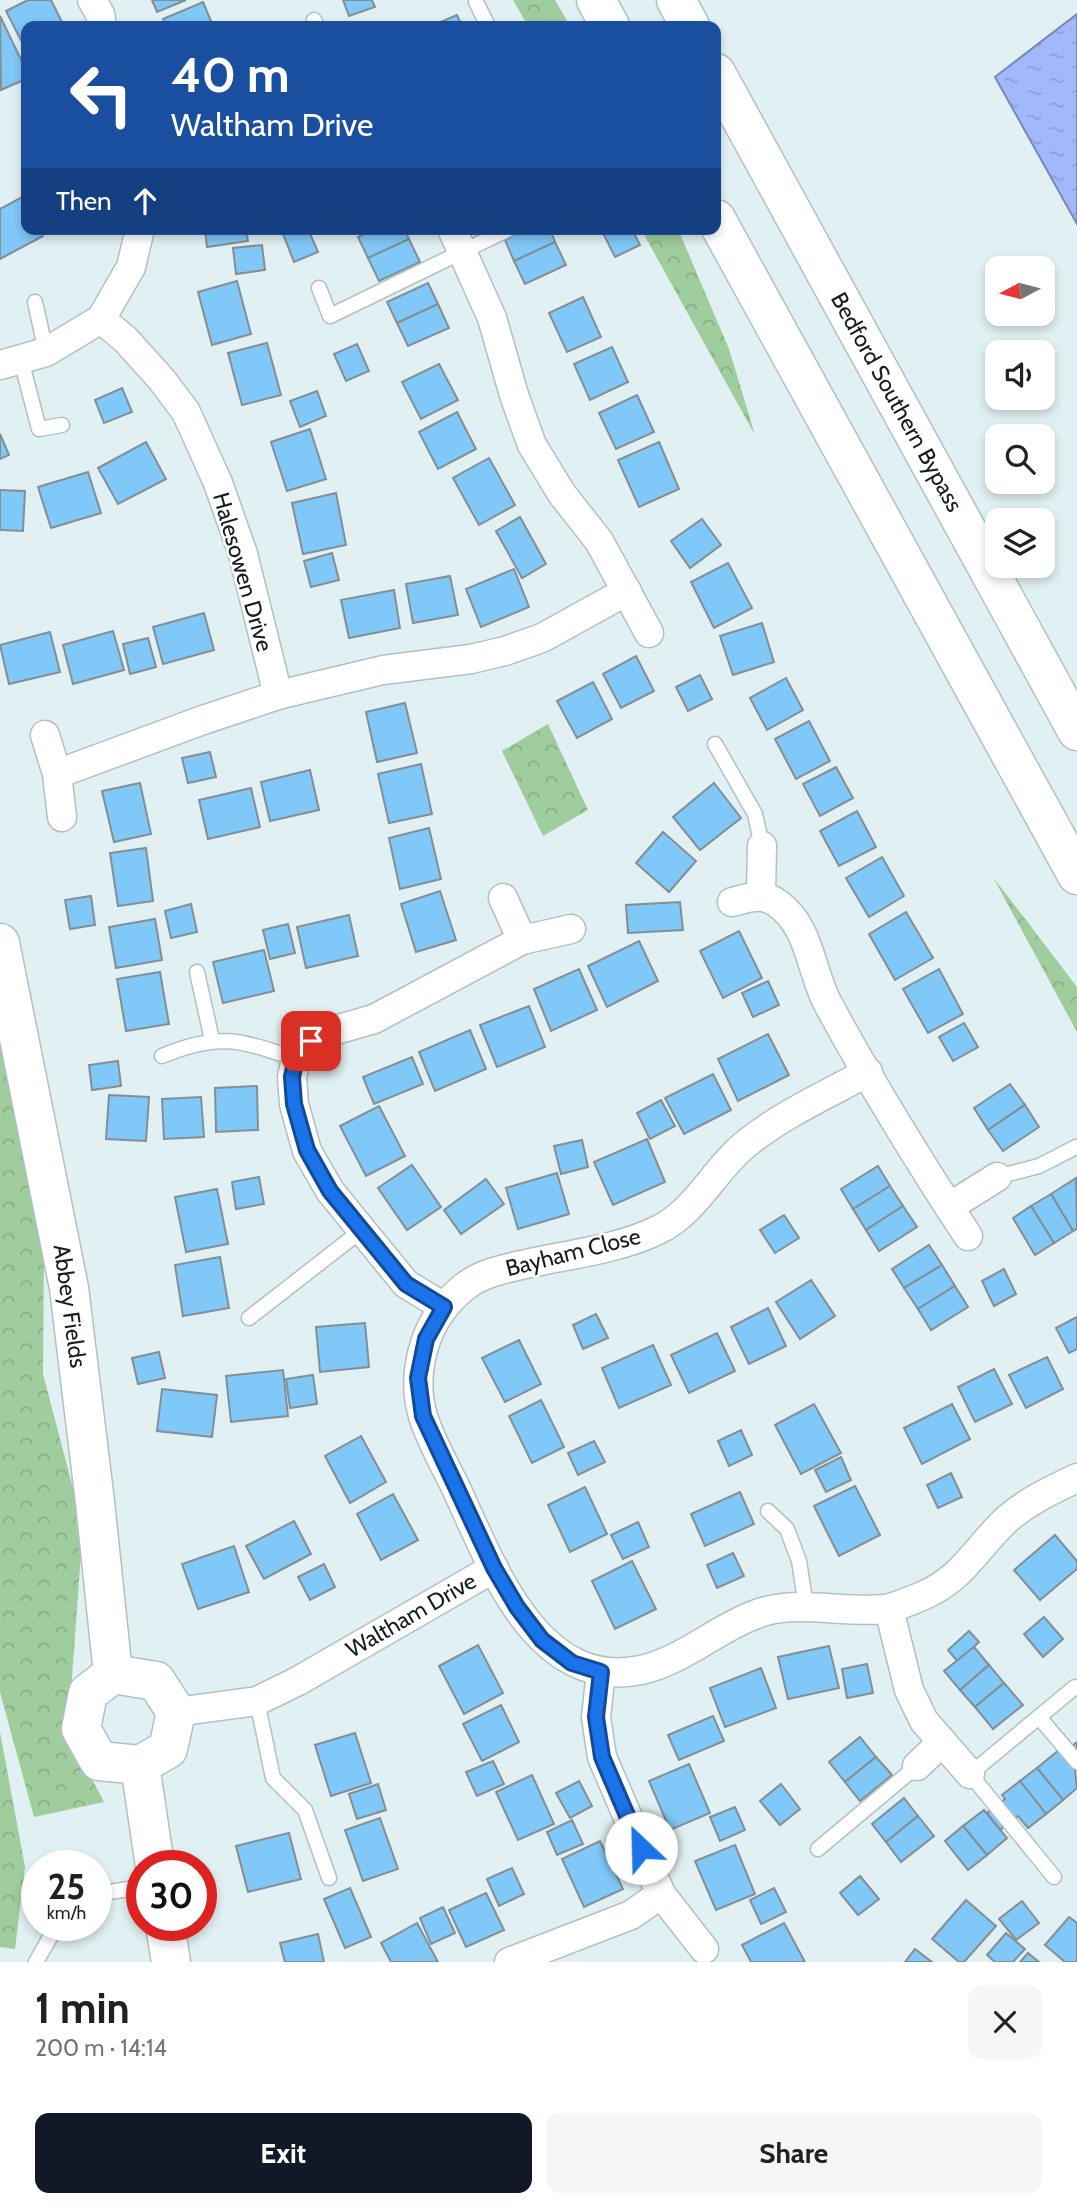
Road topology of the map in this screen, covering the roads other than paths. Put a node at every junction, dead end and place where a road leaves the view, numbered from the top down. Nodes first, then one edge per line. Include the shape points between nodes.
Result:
1 (92, 0) edge
2 (596, 0) edge
3 (676, 0) edge
4 (476, 2) dead end
5 (101, 21) edge
6 (486, 21) edge
7 (607, 21) edge
8 (687, 21) edge
9 (721, 82) edge
10 (721, 228) edge
11 (139, 235) edge
12 (483, 235) edge
13 (457, 241) edge
14 (319, 288) dead end
15 (35, 302) dead end
16 (101, 319) junction
17 (23, 359) edge
18 (62, 425) dead end
19 (626, 590) junction
20 (649, 633) dead end
21 (278, 695) junction
22 (1077, 731) edge
23 (45, 735) dead end
24 (715, 744) dead end
25 (58, 774) junction
26 (62, 817) dead end
27 (762, 846) joint
28 (1077, 875) edge
29 (761, 895) junction
30 (503, 898) dead end
31 (732, 902) dead end
32 (571, 929) dead end
33 (522, 940) junction
34 (0, 943) edge
35 (197, 972) dead end
36 (212, 1040) junction
37 (162, 1056) dead end
38 (296, 1059) junction
39 (868, 1072) junction
40 (1076, 1147) edge
41 (997, 1177) joint
42 (949, 1207) junction
43 (362, 1230) junction
44 (968, 1236) dead end
45 (444, 1307) junction
46 (248, 1318) dead end
47 (1077, 1478) edge
48 (768, 1511) dead end
49 (494, 1568) junction
50 (806, 1606) junction
51 (889, 1609) junction
52 (601, 1672) junction
53 (113, 1674) junction
54 (1075, 1688) dead end
55 (257, 1701) junction
56 (176, 1712) junction
57 (1039, 1717) junction
58 (942, 1742) junction
59 (1077, 1762) edge
60 (140, 1765) junction
61 (917, 1766) joint
62 (971, 1774) junction
63 (818, 1849) dead end
64 (153, 1850) edge
65 (1054, 1877) dead end
66 (329, 1878) dead end
67 (661, 1894) junction
68 (48, 1941) edge
69 (168, 1941) edge
70 (705, 1949) dead end
71 (36, 1962) edge
72 (171, 1962) edge
73 (509, 1962) edge

1 - 5 street
2 - 7 main road
3 - 8 main road
4 - 6 lane
9 - 22 main road, Bedford Southern Bypass
10 - 28 main road
11 - 16 street via 131,267
12 - 13 lane
13 - 14 lane via 330,316
13 - 19 street via 492,318 532,445 599,541
15 - 17 lane
16 - 17 street
16 - 21 street, Halesowen Drive via 126,340 186,412 243,554
17 - 18 lane via 39,429
19 - 20 street
19 - 21 street via 542,638 506,651 383,670
21 - 25 street
23 - 25 street
24 - 27 lane via 755,814
25 - 26 street
27 - 29 street
29 - 31 street
29 - 39 street via 777,903 796,923 825,999
30 - 33 street
32 - 33 street
33 - 38 street via 374,1019 311,1041
34 - 53 main road, Abbey Fields via 69,1287
35 - 36 lane
36 - 37 lane
36 - 38 lane via 261,1047
38 - 43 street via 294,1104 307,1150 330,1191
39 - 42 street
39 - 45 street, Bayham Close via 746,1143 721,1166 690,1209 659,1230 499,1270 469,1283
40 - 41 lane via 1039,1166
41 - 42 street
42 - 44 street
43 - 45 street via 406,1284
43 - 46 lane
45 - 49 street, Bayham Close via 426,1339 418,1378 423,1416
47 - 51 street, Waltham Drive via 1004,1521 958,1574 925,1595
48 - 50 lane via 787,1529 799,1561
49 - 52 street, Waltham Drive via 542,1640 572,1663
49 - 55 street, Waltham Drive
50 - 51 street, Waltham Drive
50 - 52 street, Waltham Drive via 754,1615 674,1658 641,1670
51 - 58 street via 909,1690 924,1721
52 - 67 street via 596,1717 602,1757
53 - 56 main road via 156,1681
53 - 60 main road via 88,1693 80,1730 99,1761
54 - 57 lane
55 - 56 street, Waltham Drive
55 - 66 lane via 273,1778 304,1810
56 - 60 main road via 168,1749
57 - 59 lane
57 - 62 lane
58 - 61 street
58 - 62 street
60 - 64 main road
61 - 63 lane
62 - 65 lane
67 - 70 street
67 - 73 street via 631,1915
68 - 71 lane
69 - 72 main road

